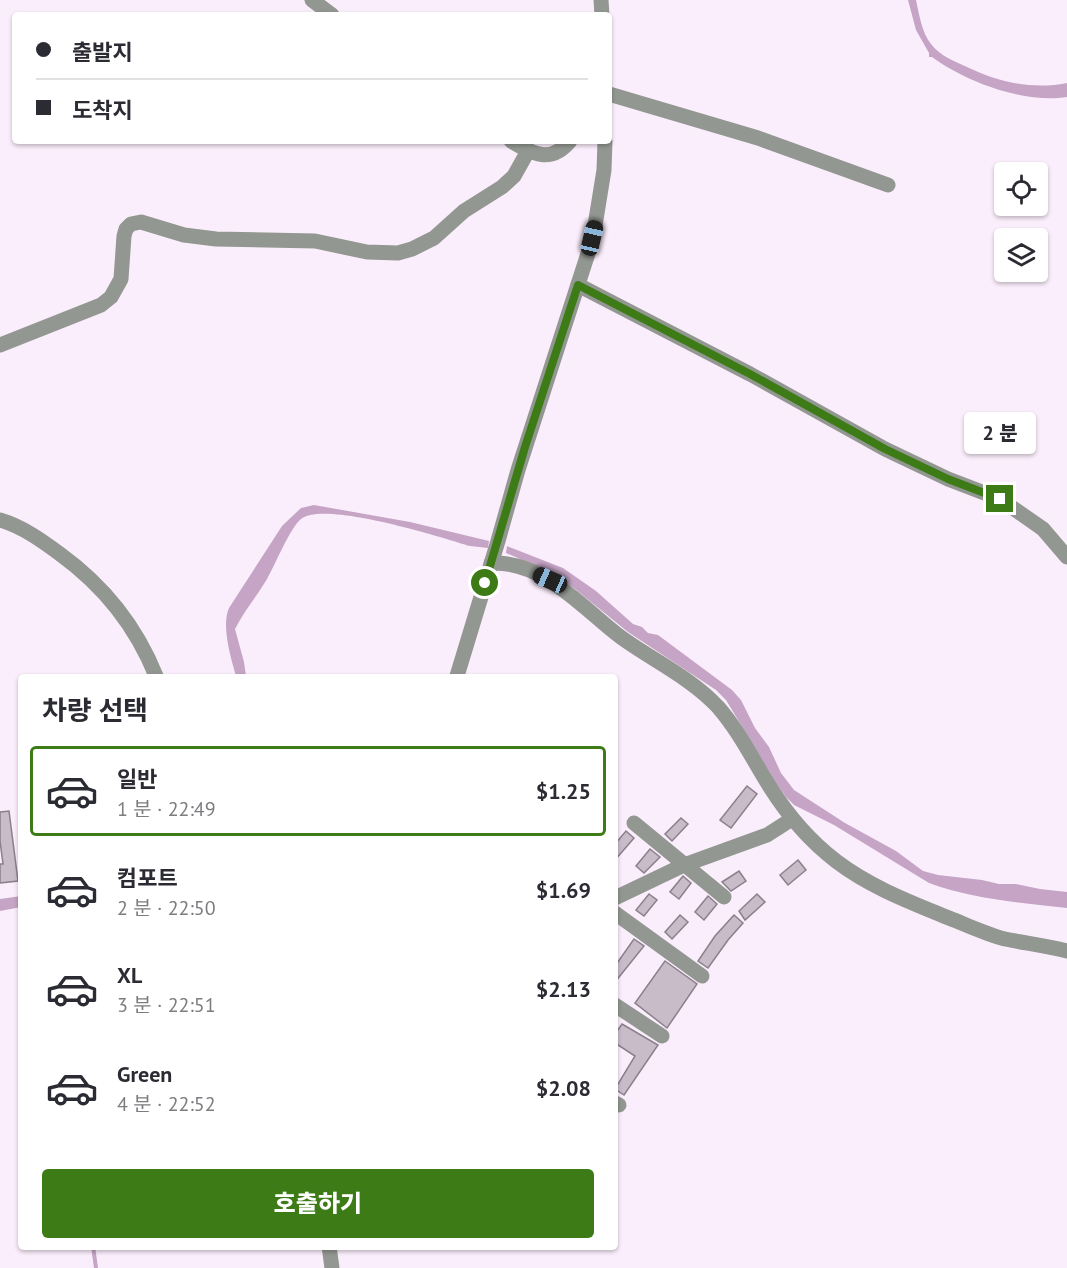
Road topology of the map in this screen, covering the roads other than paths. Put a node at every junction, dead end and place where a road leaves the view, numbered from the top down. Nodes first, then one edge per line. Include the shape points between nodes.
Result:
1 (312, 0) edge
2 (328, 12) edge
3 (612, 95) edge
4 (516, 144) edge
5 (568, 144) edge
6 (605, 144) edge
7 (528, 151) junction
8 (888, 185) dead end
9 (578, 285) junction
10 (0, 345) edge
11 (0, 520) edge
12 (494, 554) junction
13 (1067, 557) edge
14 (155, 674) edge
15 (458, 674) edge
16 (792, 819) junction
17 (634, 823) dead end
18 (684, 865) junction
19 (618, 897) edge
20 (724, 897) dead end
21 (618, 915) edge
22 (1067, 951) edge
23 (702, 976) dead end
24 (618, 1007) edge
25 (662, 1036) dead end
26 (330, 1250) edge
27 (332, 1268) edge

1 - 2 street
3 - 8 street via 758,138
4 - 7 street
5 - 7 street via 544,155
6 - 9 street via 596,222
7 - 10 street via 514,176 502,187 464,211 434,238 398,253 367,252 315,241 216,239 184,235 141,222 131,224 124,236 121,279 111,297 92,309
9 - 12 street
9 - 13 street via 885,449 1000,499 1043,529
11 - 14 street via 46,543 96,584 133,630
12 - 15 street
12 - 16 street via 506,563 550,580 620,637 703,693 728,721
16 - 18 street via 767,835
16 - 22 street via 835,861 873,886 1003,938
17 - 18 street
18 - 19 street
18 - 20 street
21 - 23 street
24 - 25 street
26 - 27 street

